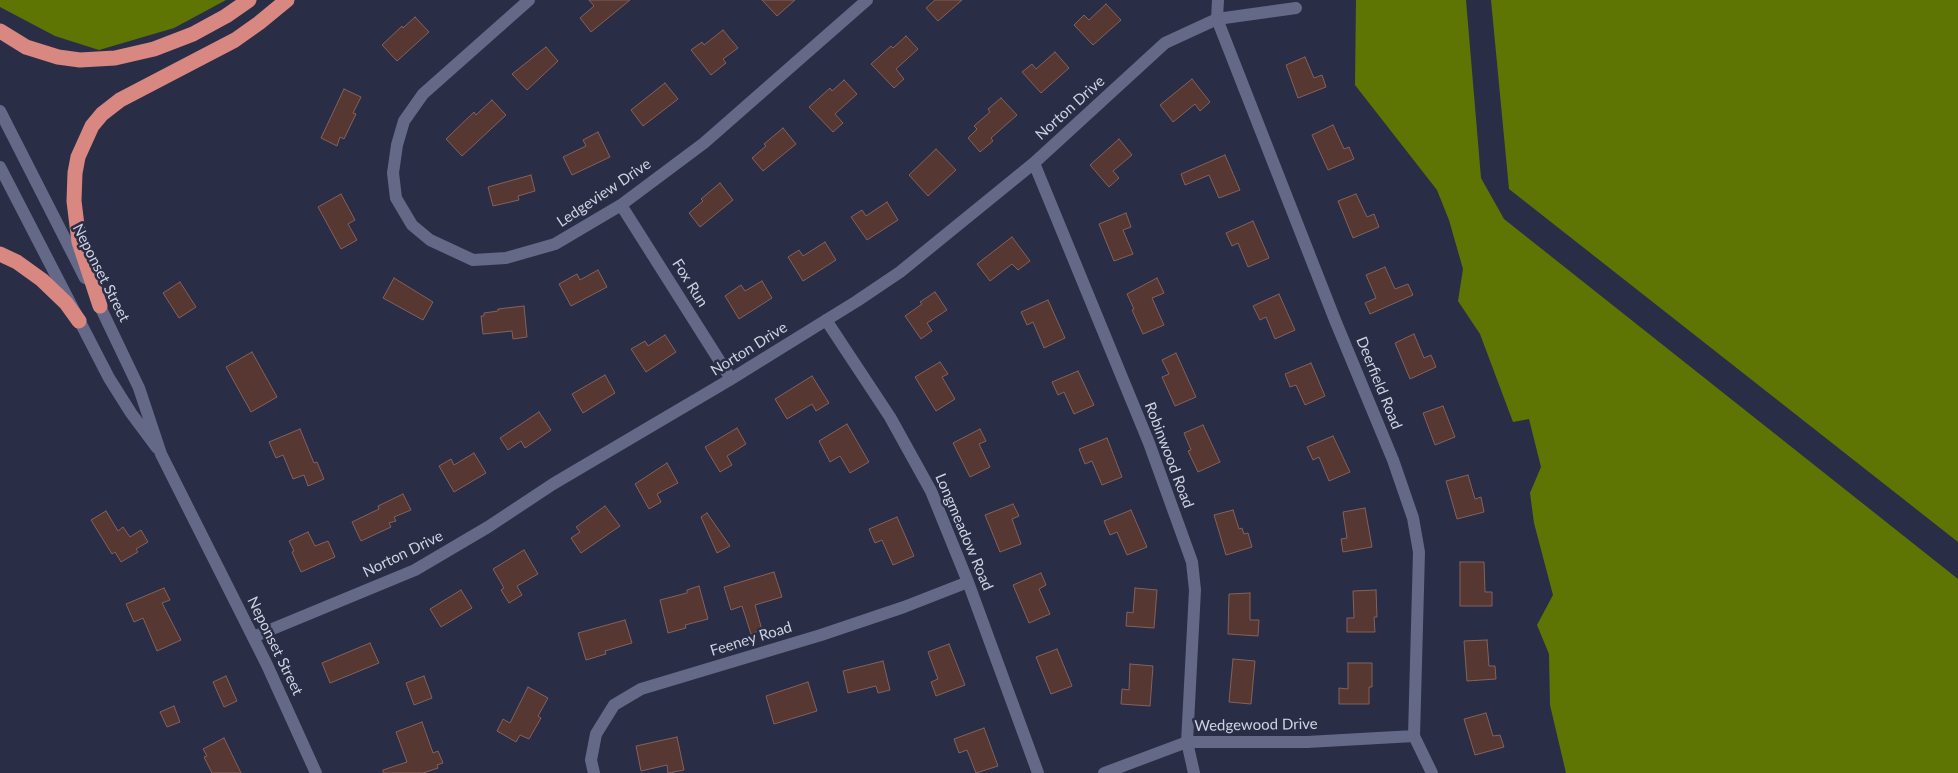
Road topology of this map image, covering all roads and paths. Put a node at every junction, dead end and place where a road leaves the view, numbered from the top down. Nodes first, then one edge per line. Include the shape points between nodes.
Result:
1 (249, 0) edge
2 (287, 0) edge
3 (529, 0) edge
4 (867, 0) edge
5 (1218, 0) edge
6 (1296, 8) dead end
7 (1217, 19) junction
8 (0, 31) edge
9 (0, 111) edge
10 (1034, 163) junction
11 (0, 167) edge
12 (621, 205) junction
13 (0, 254) edge
14 (100, 306) junction
15 (826, 320) junction
16 (79, 321) junction
17 (731, 379) junction
18 (161, 454) junction
19 (968, 582) junction
20 (253, 636) junction
21 (1414, 736) junction
22 (1187, 742) junction
23 (316, 773) edge
24 (594, 773) edge
25 (1038, 773) edge
26 (1104, 773) edge
27 (1194, 773) edge
28 (1432, 773) edge

1 - 8 highway via 193,34 154,49 115,58 80,60 58,57 26,46
2 - 14 highway via 235,40 120,100 92,126 76,165 74,200 79,242
3 - 12 street, Ledgeview Drive via 423,94 404,121 392,173 396,198 412,225 430,240 473,260 506,258 555,244
4 - 12 street, Ledgeview Drive via 704,142
5 - 7 street
6 - 7 street, Norton Drive
7 - 10 street, Norton Drive via 1165,43
7 - 21 street, Deerfield Road via 1393,460 1413,518 1419,552
9 - 14 street, Neponset Street
10 - 15 street, Norton Drive via 900,272
10 - 22 street, Robinwood Road via 1149,443 1192,562 1195,590
11 - 16 street, Neponset Street
12 - 17 street, Fox Run
13 - 16 highway via 42,280
14 - 18 street, Neponset Street via 136,381
15 - 17 street, Norton Drive
15 - 19 street, Longmeadow Road via 890,417 931,491
16 - 18 street, Neponset Street via 119,395
17 - 20 street, Norton Drive via 415,570
18 - 20 street, Neponset Street
19 - 24 street, Feeney Road via 904,607 641,689 614,705 596,734 591,760
19 - 25 street, Longmeadow Road
20 - 23 street, Neponset Street
21 - 22 street, Wedgewood Drive via 1307,742
21 - 28 street, Deerfield Road
22 - 26 street, Wedgewood Drive
22 - 27 street, Robinwood Road

